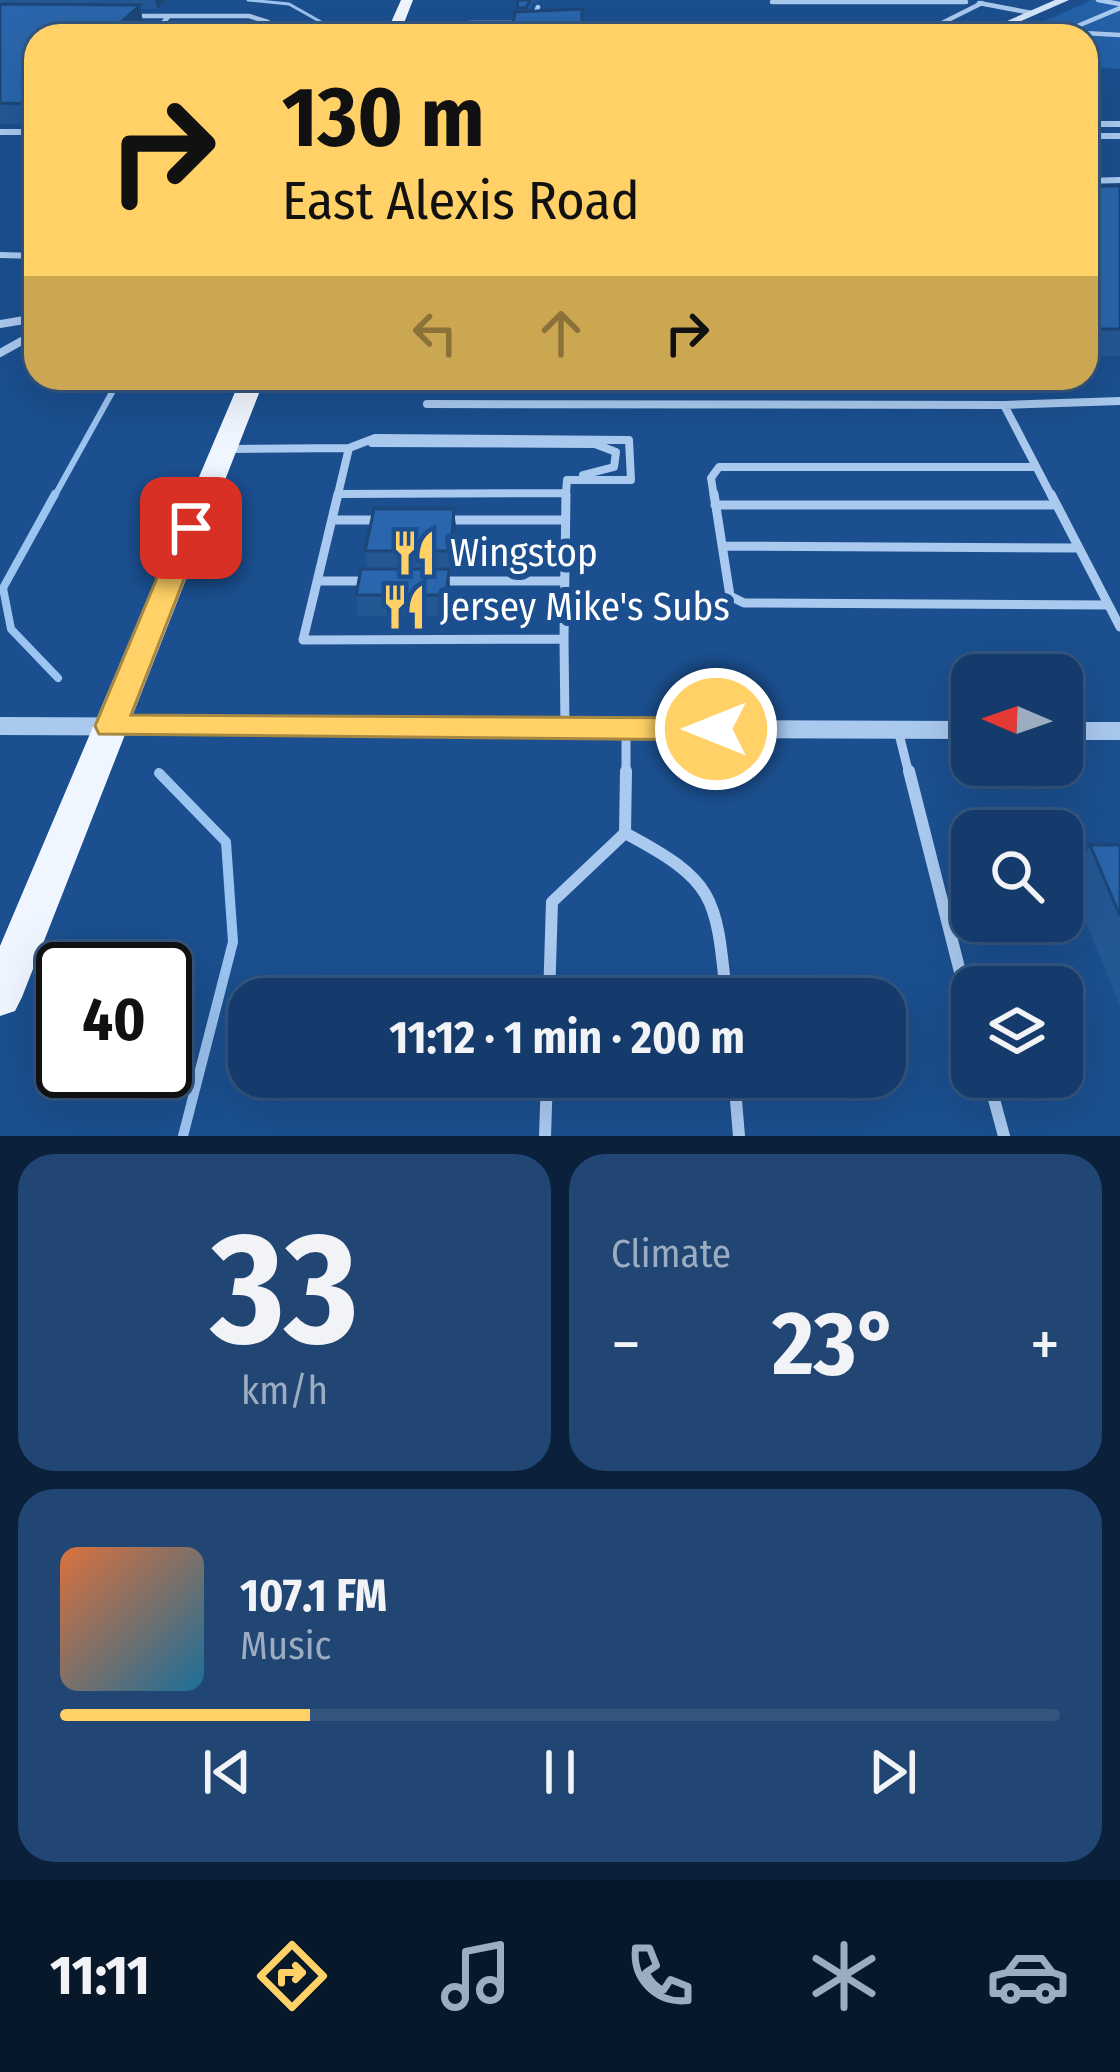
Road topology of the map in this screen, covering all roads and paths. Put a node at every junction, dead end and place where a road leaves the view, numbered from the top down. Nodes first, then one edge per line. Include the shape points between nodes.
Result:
1 (1064, 0) edge
2 (1098, 0) edge
3 (965, 1) edge
4 (772, 2) edge
5 (982, 3) junction
6 (1120, 6) edge
7 (538, 7) edge
8 (1032, 13) junction
9 (125, 16) edge
10 (170, 16) junction
11 (502, 23) joint
12 (162, 24) edge
13 (267, 24) edge
14 (469, 24) edge
15 (940, 24) edge
16 (1006, 24) edge
17 (1082, 24) edge
18 (248, 390) edge
19 (1120, 401) edge
20 (427, 404) dead end
21 (1004, 405) junction
22 (364, 442) junction
23 (349, 448) junction
24 (224, 449) junction
25 (1036, 467) junction
26 (567, 480) junction
27 (566, 493) junction
28 (337, 494) junction
29 (716, 505) junction
30 (1056, 506) junction
31 (332, 520) junction
32 (402, 520) edge
33 (425, 520) edge
34 (565, 520) junction
35 (722, 546) junction
36 (1078, 548) junction
37 (317, 581) junction
38 (385, 581) edge
39 (430, 581) edge
40 (565, 581) junction
41 (1108, 605) junction
42 (1120, 627) edge
43 (565, 638) junction
44 (0, 725) edge
45 (110, 726) junction
46 (565, 728) junction
47 (626, 728) junction
48 (898, 730) junction
49 (951, 730) edge
50 (1083, 730) edge
51 (1120, 731) edge
52 (625, 833) junction
53 (958, 966) edge
54 (550, 978) edge
55 (724, 978) edge
56 (0, 997) edge
57 (546, 1098) edge
58 (736, 1098) edge
59 (994, 1098) edge
60 (545, 1136) edge
61 (739, 1136) edge
62 (1004, 1136) edge

1 - 8 main road
2 - 6 lane
3 - 4 lane
3 - 5 lane
5 - 8 lane
5 - 15 lane
6 - 17 lane
7 - 11 lane via 531,23
8 - 16 main road
9 - 10 lane
10 - 12 lane
10 - 13 lane via 256,17
11 - 14 lane
18 - 24 main road
19 - 21 lane
20 - 21 lane
21 - 25 lane
22 - 23 lane
22 - 26 lane via 595,445 616,452 614,467
22 - 26 lane via 629,440 631,480
23 - 24 lane
23 - 28 lane
24 - 45 main road
25 - 29 lane via 719,467 711,478
25 - 30 lane
26 - 27 lane
27 - 28 lane
27 - 34 lane
28 - 31 lane
29 - 30 lane
29 - 35 lane
30 - 36 lane
31 - 32 lane
31 - 37 lane
33 - 34 lane
34 - 40 lane
35 - 36 lane
35 - 41 lane via 730,596 744,603
36 - 41 lane
37 - 38 lane
37 - 43 lane via 303,640
39 - 40 lane
40 - 43 lane
41 - 42 lane
43 - 46 lane
44 - 45 street
45 - 46 street
45 - 56 main road
46 - 47 street
47 - 48 street
47 - 52 lane
48 - 49 street
48 - 53 lane
50 - 51 street
52 - 54 lane via 552,902
52 - 55 lane via 700,878 717,902
57 - 60 lane
58 - 61 lane
59 - 62 lane

